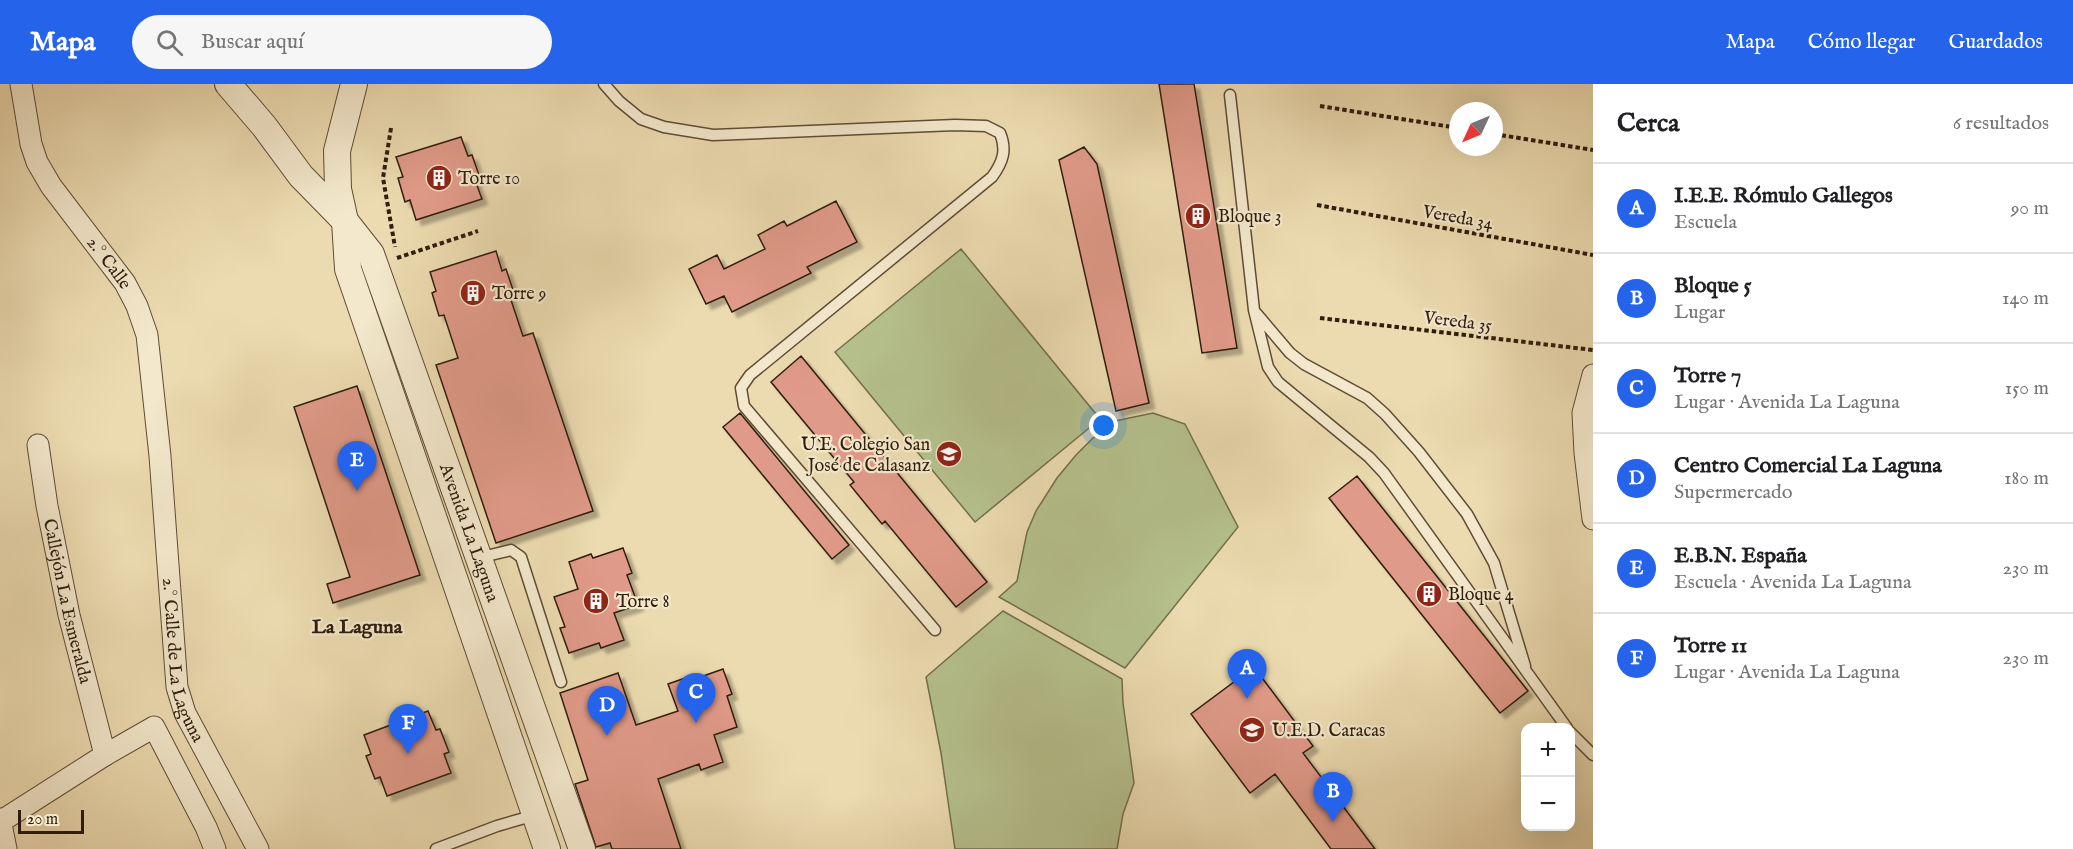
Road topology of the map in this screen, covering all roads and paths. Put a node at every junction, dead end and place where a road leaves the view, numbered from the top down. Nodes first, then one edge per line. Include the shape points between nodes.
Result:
1 (21, 84) edge
2 (228, 84) edge
3 (354, 84) edge
4 (604, 84) edge
5 (1230, 95) dead end
6 (1320, 106) dead end
7 (1449, 127) edge
8 (1503, 135) edge
9 (1593, 150) edge
10 (1317, 206) dead end
11 (345, 221) junction
12 (478, 231) dead end
13 (1593, 255) edge
14 (397, 258) dead end
15 (1254, 310) junction
16 (1320, 318) dead end
17 (1593, 350) edge
18 (1593, 375) edge
19 (38, 445) dead end
20 (160, 456) joint
21 (1593, 519) edge
22 (478, 558) junction
23 (935, 630) dead end
24 (1528, 673) junction
25 (561, 682) dead end
26 (1563, 723) edge
27 (1575, 737) edge
28 (105, 755) junction
29 (1593, 755) edge
30 (535, 815) junction
31 (0, 821) edge
32 (6, 849) edge
33 (214, 849) edge
34 (258, 849) edge
35 (436, 849) edge
36 (546, 849) edge
37 (582, 849) edge

1 - 20 street, 2.° Calle via 37,162 125,283 137,306 147,335
2 - 11 street, Avenida La Laguna via 301,176
3 - 11 street, Avenida La Laguna via 337,151 338,189
4 - 23 lane via 619,102 641,118 664,127 713,135 955,125 986,126 1000,133 1005,146 1002,164 992,177 750,375 741,388 744,405
5 - 15 lane
6 - 7 path
8 - 9 path
10 - 13 path, Vereda 34
11 - 22 street, Avenida La Laguna via 371,254
11 - 30 street, Avenida La Laguna via 348,269
12 - 14 path
15 - 24 lane via 1268,367 1278,382 1384,473
15 - 24 lane via 1290,353 1367,398 1385,414 1467,514 1494,563
16 - 17 path, Vereda 35
18 - 21 street via 1583,413
19 - 28 street, Callejón La Esmeralda via 69,615
20 - 34 street, 2.° Calle de La Laguna via 177,687 185,713
22 - 25 lane via 510,550 521,557
22 - 37 street, Avenida La Laguna
24 - 26 lane
27 - 29 lane
28 - 31 street
28 - 33 street, 2.° Calle de La Laguna via 154,727
30 - 35 lane
30 - 36 street, Avenida La Laguna
31 - 32 street

